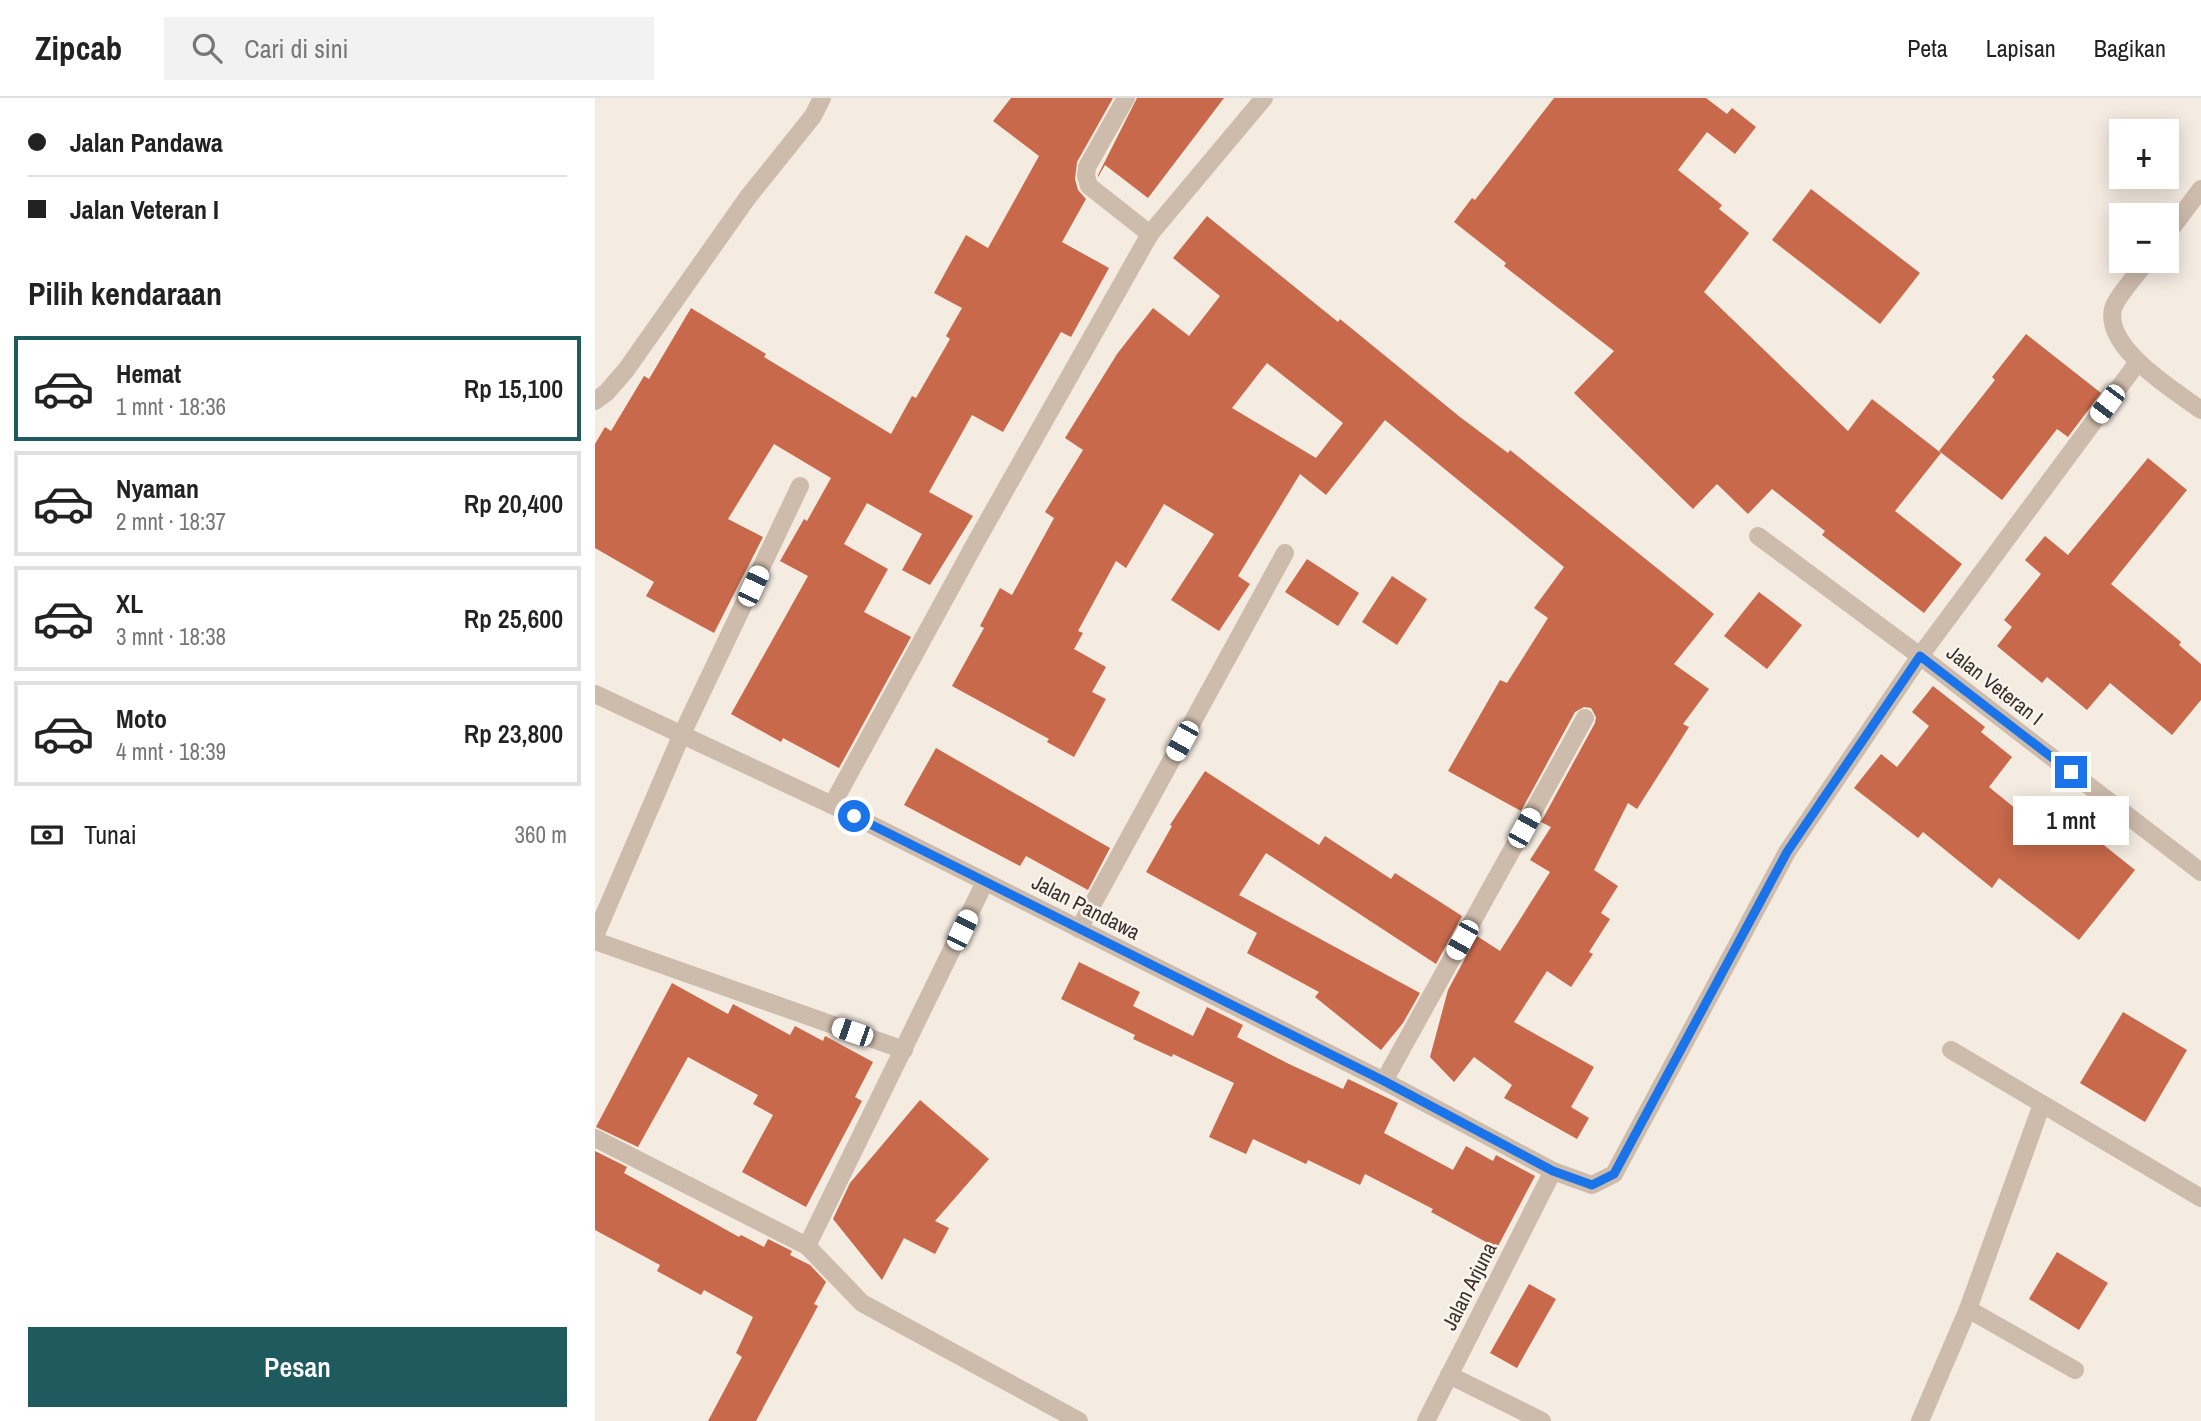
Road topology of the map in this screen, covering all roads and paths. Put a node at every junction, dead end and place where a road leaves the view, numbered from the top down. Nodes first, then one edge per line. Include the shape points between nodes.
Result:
1 (822, 98) edge
2 (1126, 98) edge
3 (1264, 98) edge
4 (2201, 189) edge
5 (2179, 218) edge
6 (1150, 234) junction
7 (2138, 273) edge
8 (2138, 362) junction
9 (595, 401) edge
10 (2201, 410) edge
11 (800, 486) dead end
12 (1758, 536) dead end
13 (1285, 553) dead end
14 (1920, 656) junction
15 (595, 694) edge
16 (1585, 718) dead end
17 (682, 734) junction
18 (832, 805) junction
19 (2201, 873) edge
20 (985, 881) junction
21 (1079, 929) junction
22 (595, 936) edge
23 (595, 941) edge
24 (904, 1050) junction
25 (1951, 1050) dead end
26 (1384, 1081) junction
27 (2042, 1104) junction
28 (595, 1138) edge
29 (1553, 1171) junction
30 (2201, 1198) edge
31 (807, 1246) junction
32 (1968, 1309) junction
33 (2075, 1370) dead end
34 (1449, 1375) junction
35 (1079, 1421) edge
36 (1426, 1421) edge
37 (1542, 1421) edge
38 (1920, 1421) edge

1 - 9 street via 626,370
2 - 6 street via 1086,176 1089,186
3 - 6 street
4 - 5 street
6 - 18 street
7 - 8 street via 2113,308 2113,331
8 - 10 street
8 - 14 street, Jalan Pandawa
11 - 17 street
12 - 14 street, Jalan Veteran I
13 - 21 street
14 - 19 street, Jalan Veteran I
14 - 29 street, Jalan Pandawa via 1787,852 1614,1174 1592,1185
15 - 17 street, Jalan Pandawa
16 - 26 street
17 - 18 street, Jalan Pandawa
17 - 22 street
18 - 20 street, Jalan Pandawa
20 - 21 street, Jalan Pandawa
20 - 24 street
21 - 26 street, Jalan Pandawa
23 - 24 street
24 - 31 street
25 - 27 street
26 - 29 street, Jalan Pandawa
27 - 30 street
27 - 32 street
28 - 31 street
29 - 34 street, Jalan Arjuna
31 - 35 street via 863,1303
32 - 33 street
32 - 38 street
34 - 36 street, Jalan Arjuna
34 - 37 street

